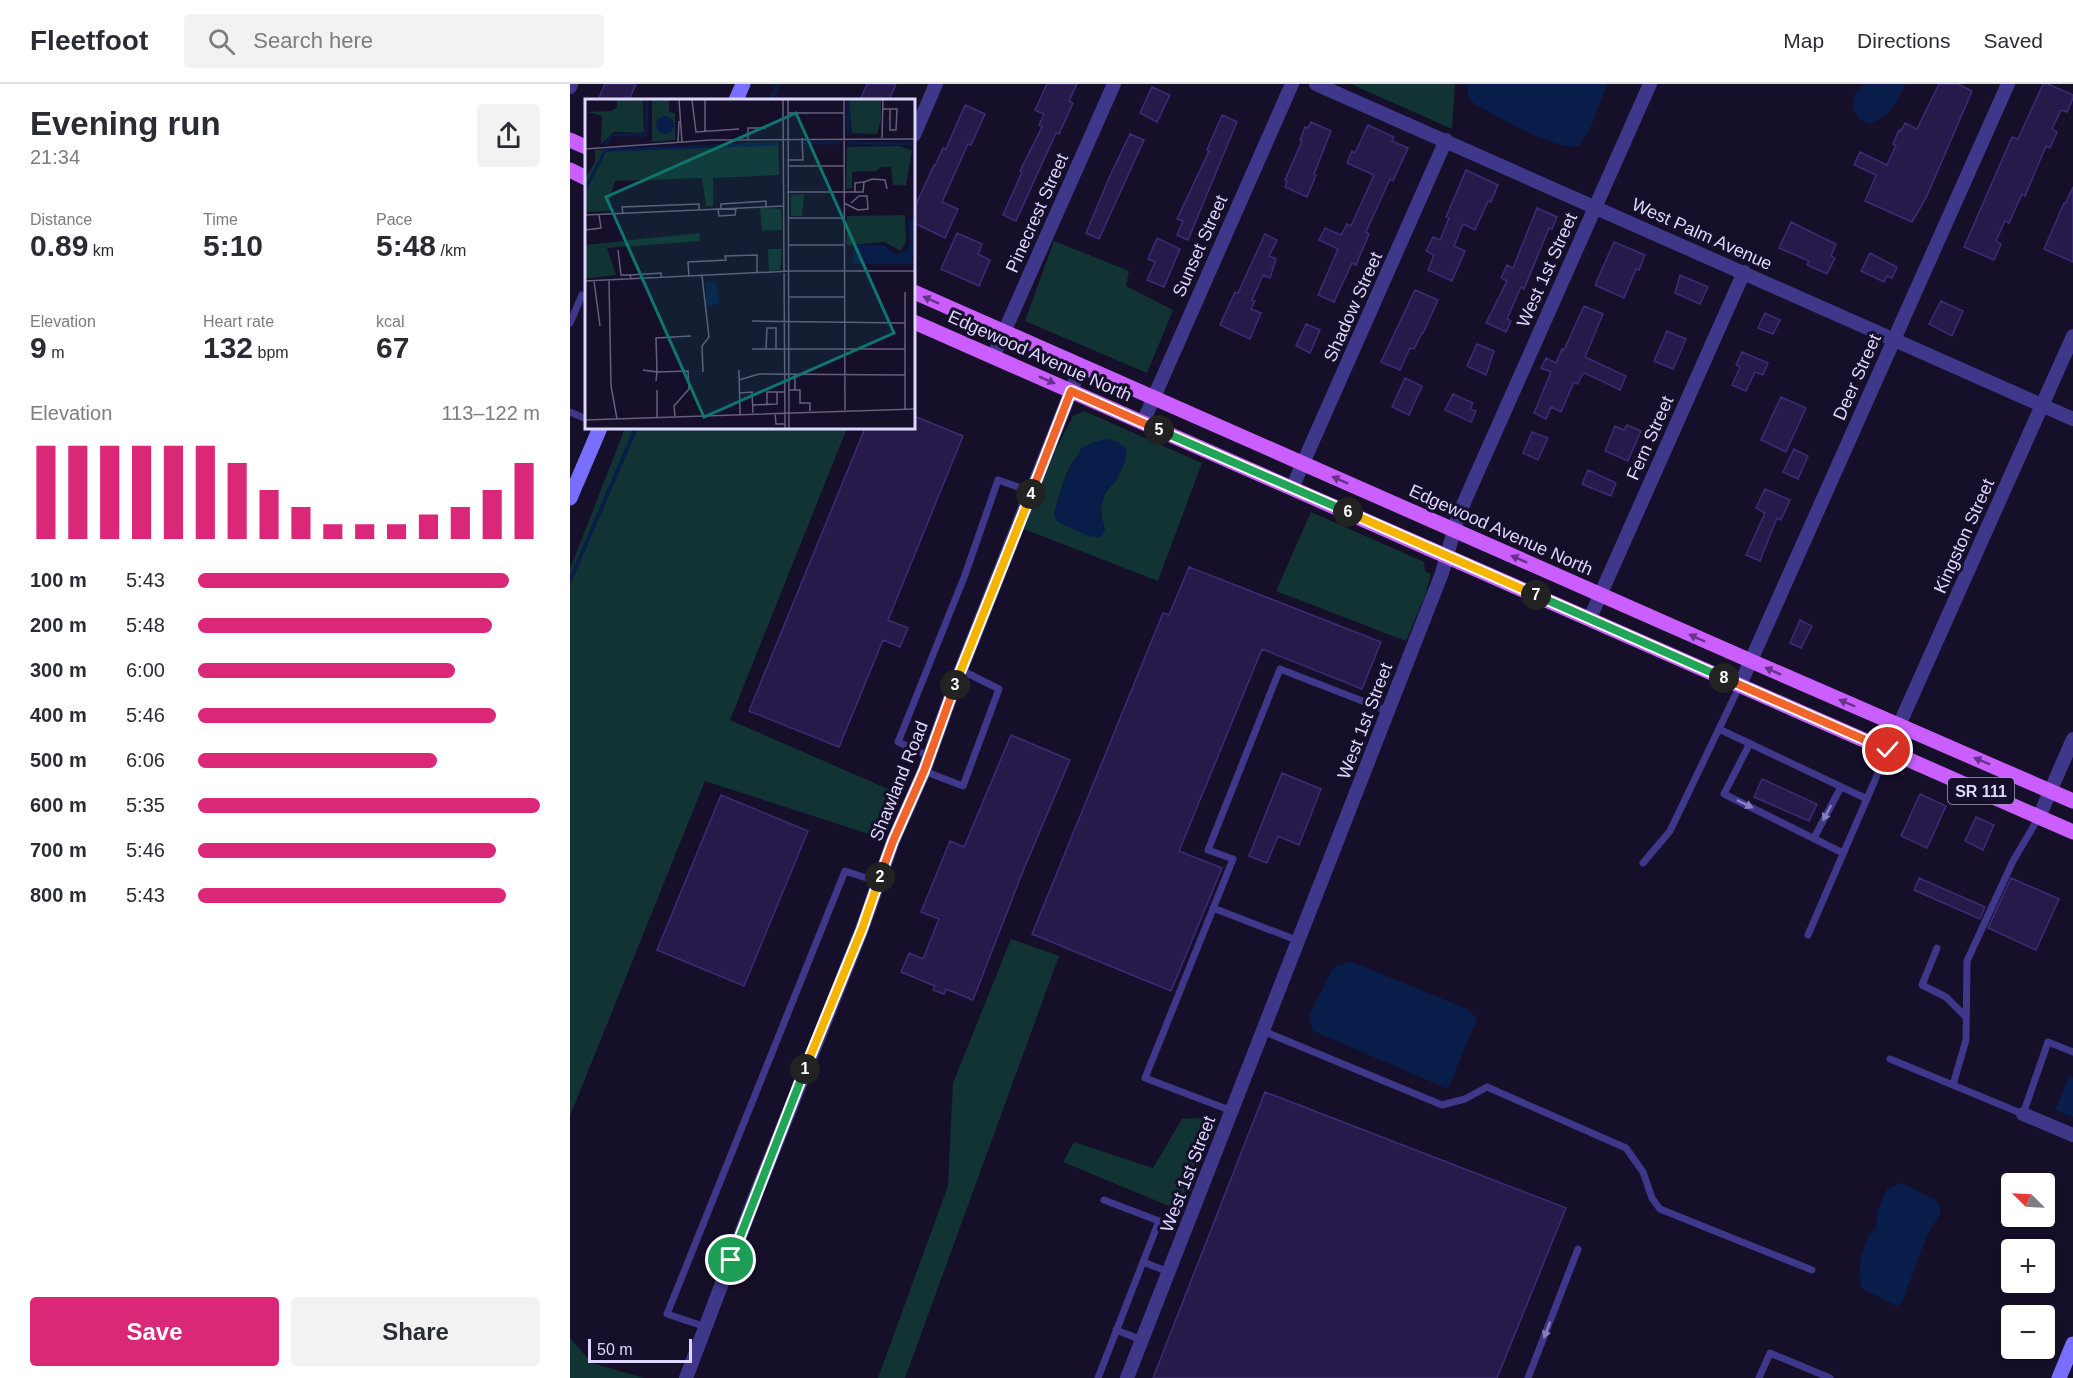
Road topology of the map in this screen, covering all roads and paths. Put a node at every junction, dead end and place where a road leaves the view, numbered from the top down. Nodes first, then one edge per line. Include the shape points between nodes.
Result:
1 (743, 84) edge
2 (936, 84) edge
3 (1114, 84) edge
4 (1292, 84) edge
5 (1316, 84) edge
6 (1650, 84) edge
7 (2008, 84) edge
8 (736, 99) edge
9 (915, 133) edge
10 (570, 140) edge
11 (1446, 140) junction
12 (585, 147) edge
13 (570, 170) edge
14 (585, 178) edge
15 (1594, 207) junction
16 (1744, 272) junction
17 (915, 292) edge
18 (582, 295) dead end
19 (915, 322) edge
20 (570, 323) edge
21 (1004, 332) junction
22 (2073, 336) edge
23 (1894, 339) junction
24 (993, 357) junction
25 (1081, 366) junction
26 (1071, 391) junction
27 (1153, 398) junction
28 (2042, 405) junction
29 (570, 412) edge
30 (585, 419) edge
31 (2073, 419) edge
32 (1143, 422) junction
33 (600, 429) edge
34 (1303, 464) junction
35 (1292, 488) junction
36 (1032, 492) junction
37 (570, 498) edge
38 (1455, 531) junction
39 (1448, 556) junction
40 (1600, 595) junction
41 (1590, 618) junction
42 (1751, 661) junction
43 (961, 670) junction
44 (1740, 685) junction
45 (1388, 711) junction
46 (1899, 726) junction
47 (1719, 729) junction
48 (2073, 739) edge
49 (1750, 743) junction
50 (1888, 750) junction
51 (929, 756) junction
52 (2069, 758) edge
53 (924, 771) junction
54 (1841, 787) junction
55 (2051, 791) junction
56 (1867, 800) junction
57 (2073, 801) edge
58 (2039, 817) junction
59 (2073, 832) edge
60 (1814, 838) junction
61 (1843, 853) junction
62 (1643, 863) dead end
63 (879, 882) junction
64 (1213, 908) junction
65 (1808, 935) dead end
66 (1299, 941) junction
67 (1938, 948) dead end
68 (1965, 1016) junction
69 (1263, 1031) junction
70 (2073, 1052) edge
71 (1890, 1059) dead end
72 (1953, 1085) junction
73 (1232, 1111) junction
74 (2023, 1114) junction
75 (2073, 1135) edge
76 (1104, 1200) dead end
77 (1578, 1249) dead end
78 (1143, 1262) junction
79 (1812, 1270) dead end
80 (1169, 1272) junction
81 (706, 1327) junction
82 (1116, 1330) junction
83 (1142, 1340) junction
84 (2073, 1344) edge
85 (686, 1378) edge
86 (1098, 1378) edge
87 (1127, 1378) edge
88 (1528, 1378) edge
89 (1760, 1378) edge
90 (1830, 1378) edge
91 (2060, 1378) edge

1 - 8 street
2 - 9 street
3 - 21 street, Pinecrest Street
4 - 27 street, Sunset Street
5 - 11 street, West Palm Avenue
6 - 15 street, West 1st Street
7 - 23 street, Deer Street
10 - 12 main road
11 - 15 street, West Palm Avenue
11 - 34 street, Shadow Street
13 - 14 main road
15 - 16 street, West Palm Avenue
15 - 38 street, West 1st Street via 1458,516
16 - 23 street, West Palm Avenue
16 - 40 street, Fern Street
21 -> 17 main road, Edgewood Avenue North / SR 111
18 - 20 lane
19 - 24 main road, Edgewood Avenue North / SR 111
21 - 24 street, Pinecrest Street
21 - 25 main road, Edgewood Avenue North / SR 111
22 - 28 street, Kingston Street
23 - 28 street, West Palm Avenue
23 - 42 street, Deer Street
24 -> 26 main road, Edgewood Avenue North / SR 111
25 - 26 street, Shawland Road
25 - 27 main road, Edgewood Avenue North / SR 111
26 - 32 main road, Edgewood Avenue North / SR 111
26 - 36 street, Shawland Road
27 - 32 street, Sunset Street
27 - 34 main road, Edgewood Avenue North / SR 111
28 - 31 street, West Palm Avenue
28 - 46 street, Kingston Street
29 - 30 lane
32 - 35 main road, Edgewood Avenue North / SR 111
33 - 37 street
34 - 35 street, Shadow Street
38 -> 34 main road, Edgewood Avenue North / SR 111
35 - 39 main road, Edgewood Avenue North / SR 111
36 - 43 street, Shawland Road
36 - 51 lane via 998,480 898,742
38 - 39 street, West 1st Street
40 -> 38 main road, Edgewood Avenue North / SR 111
39 - 41 main road, Edgewood Avenue North / SR 111
39 - 45 street, West 1st Street
40 - 41 street, Fern Street
42 -> 40 main road, Edgewood Avenue North / SR 111
41 - 44 main road, Edgewood Avenue North / SR 111
42 - 44 street, Deer Street
46 -> 42 main road, Edgewood Avenue North / SR 111
43 - 51 street, Shawland Road
43 - 53 lane via 999,689 995,700 963,786
44 - 47 lane
44 - 50 main road, Edgewood Avenue North / SR 111
45 - 64 lane via 1280,669 1208,850 1233,859
45 - 66 street, West 1st Street
46 - 50 street, Kingston Street
55 -> 46 main road, Edgewood Avenue North / SR 111
47 - 49 lane
47 - 62 lane via 1670,831
48 - 52 street
49 - 54 lane
49 -> 60 lane via 1724,794
50 - 56 lane
50 - 58 main road, Edgewood Avenue North / SR 111
51 - 53 street, Shawland Road
52 - 55 street
53 - 63 street, Shawland Road
54 - 56 lane
54 -> 60 lane
55 - 57 main road, Edgewood Avenue North / SR 111
55 - 58 street
56 - 61 lane
58 - 59 main road, Edgewood Avenue North / SR 111
58 - 68 lane via 2013,861 1967,961
60 - 61 lane
61 - 65 lane
63 - 81 street, Shawland Road
63 - 81 lane via 844,871 667,1314
64 - 66 lane
64 - 73 lane via 1145,1078
66 - 69 street, West 1st Street
67 - 68 lane via 1922,985 1946,997
68 - 72 lane via 1966,1040
69 - 73 street, West 1st Street
69 - 79 lane via 1442,1105 1487,1087 1616,1143 1626,1148 1643,1172 1660,1209
70 - 74 lane via 2048,1042
71 - 72 lane
72 - 74 lane
73 - 80 street, West 1st Street
74 - 75 street
76 - 78 lane via 1159,1221
77 -> 88 lane
78 - 80 lane
78 - 82 lane
80 - 83 street, West 1st Street
81 - 85 street, Shawland Road
82 - 83 lane
82 - 86 lane
83 - 87 street, West 1st Street
84 - 91 street
89 - 90 lane via 1770,1353

